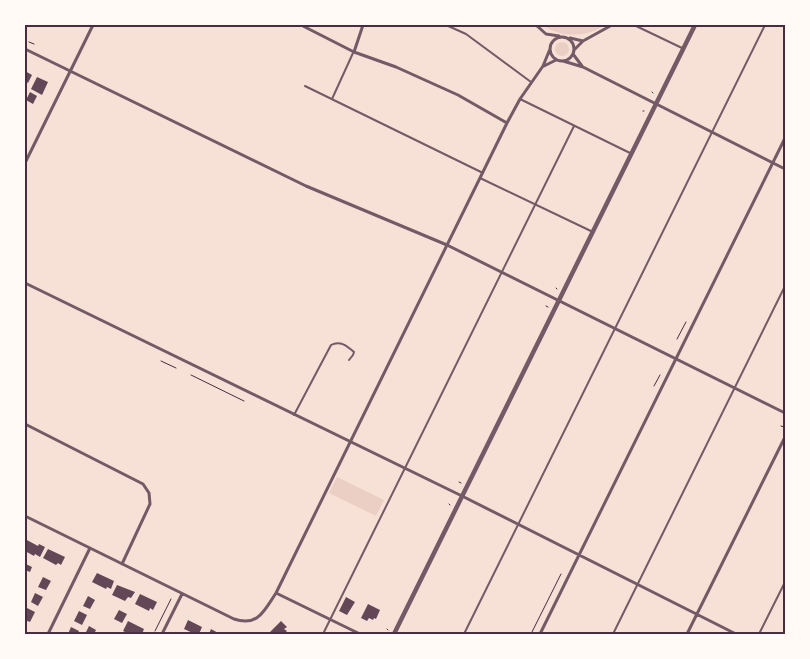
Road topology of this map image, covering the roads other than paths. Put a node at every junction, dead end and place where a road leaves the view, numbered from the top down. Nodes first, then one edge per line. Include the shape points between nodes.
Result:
1 (93, 25) edge
2 (301, 25) edge
3 (363, 25) edge
4 (446, 25) edge
5 (536, 25) edge
6 (612, 25) edge
7 (634, 25) edge
8 (695, 25) edge
9 (765, 25) edge
10 (546, 34) junction
11 (560, 36) junction
12 (568, 37) junction
13 (584, 41) junction
14 (551, 44) junction
15 (25, 49) edge
16 (550, 49) junction
17 (684, 49) junction
18 (354, 52) junction
19 (574, 52) junction
20 (558, 60) junction
21 (563, 61) junction
22 (544, 66) junction
23 (583, 67) junction
24 (70, 71) junction
25 (531, 83) junction
26 (305, 86) dead end
27 (332, 98) junction
28 (520, 100) junction
29 (656, 104) junction
30 (507, 123) junction
31 (574, 126) junction
32 (712, 133) junction
33 (785, 138) edge
34 (632, 154) junction
35 (25, 163) edge
36 (773, 163) junction
37 (785, 169) edge
38 (483, 173) junction
39 (480, 178) junction
40 (535, 205) junction
41 (592, 232) junction
42 (447, 245) junction
43 (502, 272) junction
44 (25, 283) edge
45 (785, 286) edge
46 (559, 301) junction
47 (615, 329) junction
48 (675, 359) junction
49 (350, 360) dead end
50 (734, 389) junction
51 (785, 413) edge
52 (294, 415) junction
53 (25, 424) edge
54 (785, 437) edge
55 (350, 442) junction
56 (405, 469) junction
57 (462, 496) junction
58 (25, 516) edge
59 (518, 525) junction
60 (90, 548) junction
61 (579, 555) junction
62 (122, 564) junction
63 (785, 582) edge
64 (638, 585) junction
65 (276, 593) junction
66 (182, 594) junction
67 (697, 614) junction
68 (330, 620) junction
69 (48, 634) edge
70 (162, 634) edge
71 (323, 634) edge
72 (360, 634) edge
73 (394, 634) edge
74 (464, 634) edge
75 (540, 634) edge
76 (613, 634) edge
77 (687, 634) edge
78 (736, 634) edge
79 (759, 634) edge

1 - 24 street
2 - 18 street
3 - 18 street
4 - 25 lane via 466,34
5 - 10 street
6 - 13 street
7 - 17 lane
8 - 17 street
9 - 32 lane
10 - 11 street
10 - 14 street
11 - 12 street
11 - 14 street
12 - 13 street
12 - 19 street via 573,42
13 - 19 street
14 - 16 street
15 - 24 street
16 - 20 street
16 - 22 street
17 - 29 street
18 - 27 lane
18 - 30 street via 458,95
19 - 21 street
19 - 23 street
20 - 21 street
20 - 22 street
21 - 23 street
22 - 25 street
23 - 29 street
24 - 35 street
24 - 42 street via 306,186
25 - 28 street
26 - 27 lane
27 - 38 lane
28 - 30 street
28 - 31 lane
29 - 32 street
29 - 34 street
30 - 38 street
31 - 34 lane
31 - 40 lane
32 - 36 street
32 - 47 lane
33 - 36 street
34 - 41 street
36 - 37 street
36 - 48 street
38 - 39 street
39 - 40 lane
39 - 42 street
40 - 41 lane
40 - 43 lane
41 - 46 street
42 - 43 street
42 - 55 street
43 - 46 street
43 - 56 lane
44 - 52 street
45 - 50 lane
46 - 47 street
46 - 57 street
47 - 48 street
47 - 59 lane
48 - 50 street
48 - 61 street
49 - 52 lane via 354,352 347,346 340,342 331,345
50 - 51 street
50 - 64 lane
52 - 55 street
53 - 62 street via 144,484 150,504
54 - 67 street
55 - 56 street
55 - 65 street
56 - 57 street
56 - 68 lane
57 - 59 street
57 - 73 street
58 - 60 street
59 - 61 street
59 - 74 lane
60 - 62 street
60 - 69 street
61 - 64 street
61 - 75 street
62 - 66 street
63 - 79 lane
64 - 67 street
64 - 76 lane
65 - 66 street via 260,617 242,622
65 - 68 street
66 - 70 street
67 - 77 street
67 - 78 street
68 - 71 lane
68 - 72 street

